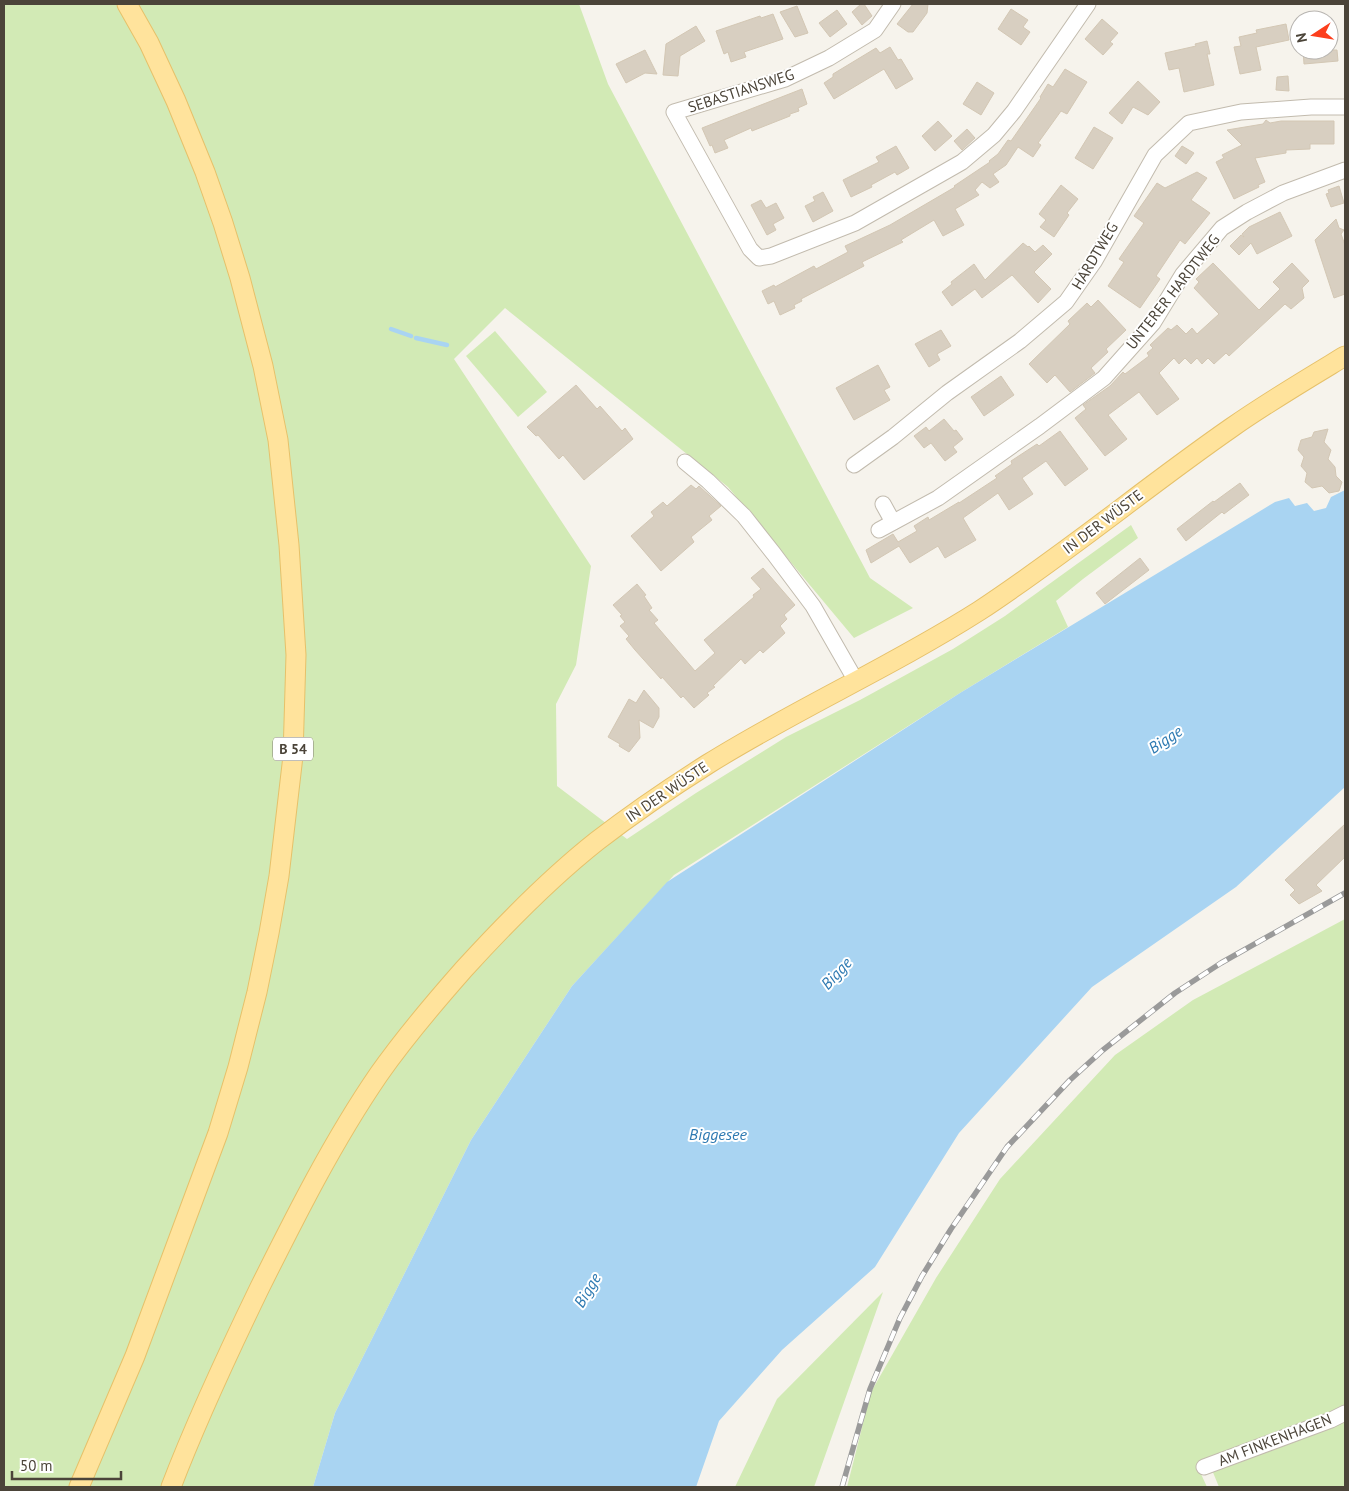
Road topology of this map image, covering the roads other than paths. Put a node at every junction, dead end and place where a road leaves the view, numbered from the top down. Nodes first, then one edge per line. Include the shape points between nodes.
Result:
1 (127, 4) edge
2 (893, 4) edge
3 (1088, 4) edge
4 (1345, 107) edge
5 (1345, 170) edge
6 (1345, 356) edge
7 (685, 462) dead end
8 (854, 465) dead end
9 (882, 504) dead end
10 (893, 522) junction
11 (879, 530) dead end
12 (856, 681) junction
13 (1345, 1413) edge
14 (1204, 1467) dead end
15 (79, 1487) edge
16 (171, 1487) edge

1 - 15 main road, B 54 via 176,101 204,172 237,269 263,366 278,440 289,546 296,655 293,756 269,933 238,1067 209,1158 138,1347
2 - 3 street, SEBASTIANSWEG via 875,30 829,58 785,79 674,112 750,249 759,258 855,223 962,162 994,135 1014,111
4 - 8 street, HARDTWEG via 1241,112 1189,123 1155,155 1094,262 1066,302 1020,341
5 - 10 street, UNTERER HARDTWEG via 1283,193 1222,228 1183,274 1153,323 1104,378 938,498
6 - 12 main road, IN DER WÜSTE via 1231,428 1040,570 912,651
7 - 12 street via 744,516 774,554 813,606
9 - 10 street
10 - 11 street, UNTERER HARDTWEG
12 - 16 main road, IN DER WÜSTE via 718,758 596,842 498,931 430,1007 379,1074 300,1206 208,1396
13 - 14 street, AM FINKENHAGEN

